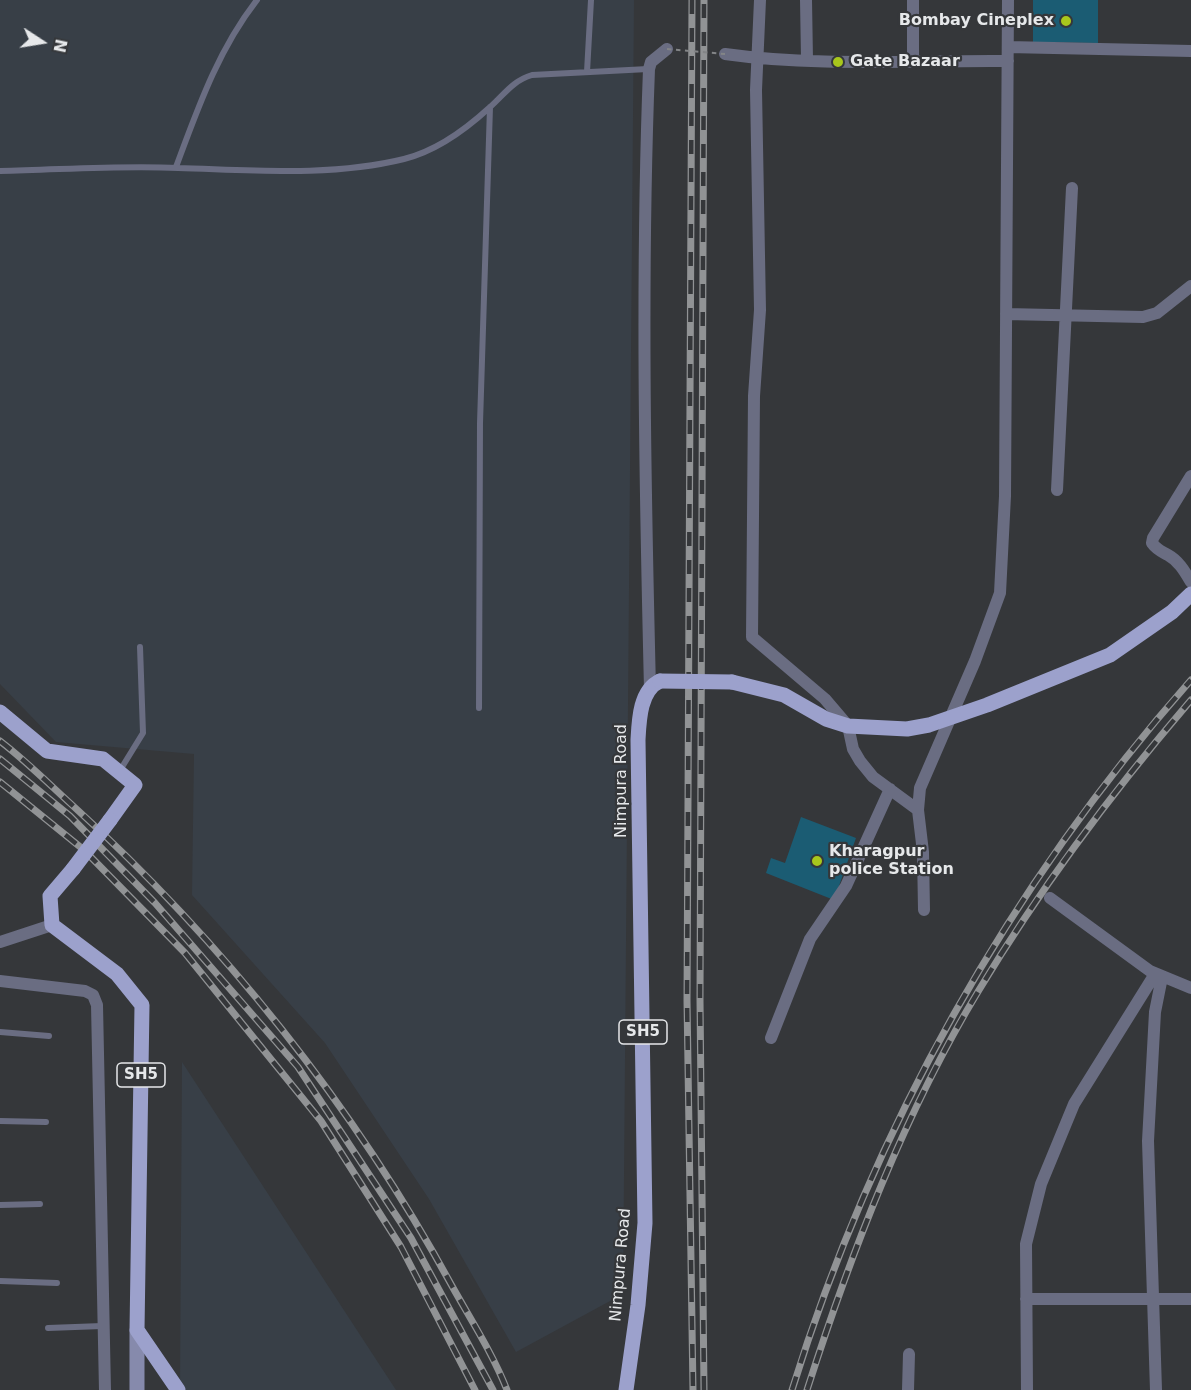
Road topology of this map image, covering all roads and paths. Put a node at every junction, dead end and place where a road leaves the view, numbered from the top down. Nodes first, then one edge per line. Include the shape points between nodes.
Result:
1 (257, 0) edge
2 (591, 0) edge
3 (760, 0) edge
4 (806, 0) edge
5 (913, 0) edge
6 (1008, 0) edge
7 (1008, 47) junction
8 (667, 49) joint
9 (1191, 51) edge
10 (725, 54) joint
11 (757, 58) junction
12 (807, 60) junction
13 (913, 60) junction
14 (1008, 61) junction
15 (649, 69) junction
16 (587, 72) junction
17 (490, 107) junction
18 (176, 167) junction
19 (0, 171) edge
20 (1072, 188) dead end
21 (1191, 286) edge
22 (1006, 315) junction
23 (1065, 316) junction
24 (1191, 476) edge
25 (1057, 490) dead end
26 (1191, 582) edge
27 (1191, 594) edge
28 (140, 647) dead end
29 (655, 685) junction
30 (479, 708) dead end
31 (0, 712) edge
32 (948, 719) junction
33 (848, 726) junction
34 (119, 772) junction
35 (890, 789) junction
36 (918, 810) junction
37 (1050, 898) dead end
38 (924, 910) dead end
39 (52, 925) junction
40 (0, 942) edge
41 (1159, 975) junction
42 (0, 981) edge
43 (1191, 988) edge
44 (0, 1032) edge
45 (49, 1036) dead end
46 (771, 1038) dead end
47 (0, 1121) edge
48 (46, 1122) dead end
49 (40, 1204) dead end
50 (0, 1205) edge
51 (0, 1281) edge
52 (57, 1283) dead end
53 (1026, 1299) junction
54 (1154, 1299) junction
55 (1191, 1299) edge
56 (102, 1326) junction
57 (48, 1328) dead end
58 (137, 1330) junction
59 (909, 1354) dead end
60 (105, 1390) edge
61 (137, 1390) edge
62 (178, 1390) edge
63 (626, 1390) edge
64 (908, 1390) edge
65 (1027, 1390) edge
66 (1156, 1390) edge

1 - 18 lane via 227,42
2 - 16 lane
3 - 11 street
4 - 12 street
5 - 13 street
6 - 7 street
7 - 9 street
7 - 14 street
8 - 10 path, bridge
8 - 15 street via 651,62
10 - 11 street
11 - 12 street
11 - 33 street via 760,310 754,396 752,637 798,673
12 - 13 street
13 - 14 street
14 - 22 street
15 - 16 lane
15 - 29 street via 643,376
16 - 17 lane via 519,79
17 - 18 lane via 437,146 406,159 336,168 235,172
17 - 30 lane via 480,423
18 - 19 lane
20 - 23 street
21 - 23 street via 1157,314
22 - 23 street
22 - 32 street via 1000,593 975,662
23 - 25 street
24 - 26 street via 1152,538 1157,550 1170,555
27 - 32 main road via 1110,655
28 - 34 lane via 143,733
29 - 33 main road, bridge via 732,682 784,695 826,719
29 - 63 main road, Nimpura Road / SH5 via 645,697 638,740 645,1223
31 - 34 main road via 47,751 102,759
32 - 33 main road via 907,729
32 - 36 street via 923,778
33 - 35 street via 860,761
34 - 39 main road, bridge via 135,785 50,896
35 - 36 street
35 - 46 street via 846,886 810,939
36 - 38 street
37 - 41 street
39 - 40 street
39 - 58 main road, SH5 via 117,974 142,1005
41 - 43 street
41 - 53 street via 1074,1104 1049,1161 1026,1244
41 - 54 street via 1149,1141
42 - 56 street via 85,991 93,995 97,1005
44 - 45 lane
47 - 48 lane
49 - 50 lane
51 - 52 lane
53 - 54 street
53 - 65 street
54 - 55 street
54 - 66 street
56 - 57 lane
56 - 60 street
58 - 61 main road
58 - 62 main road
59 - 64 street

